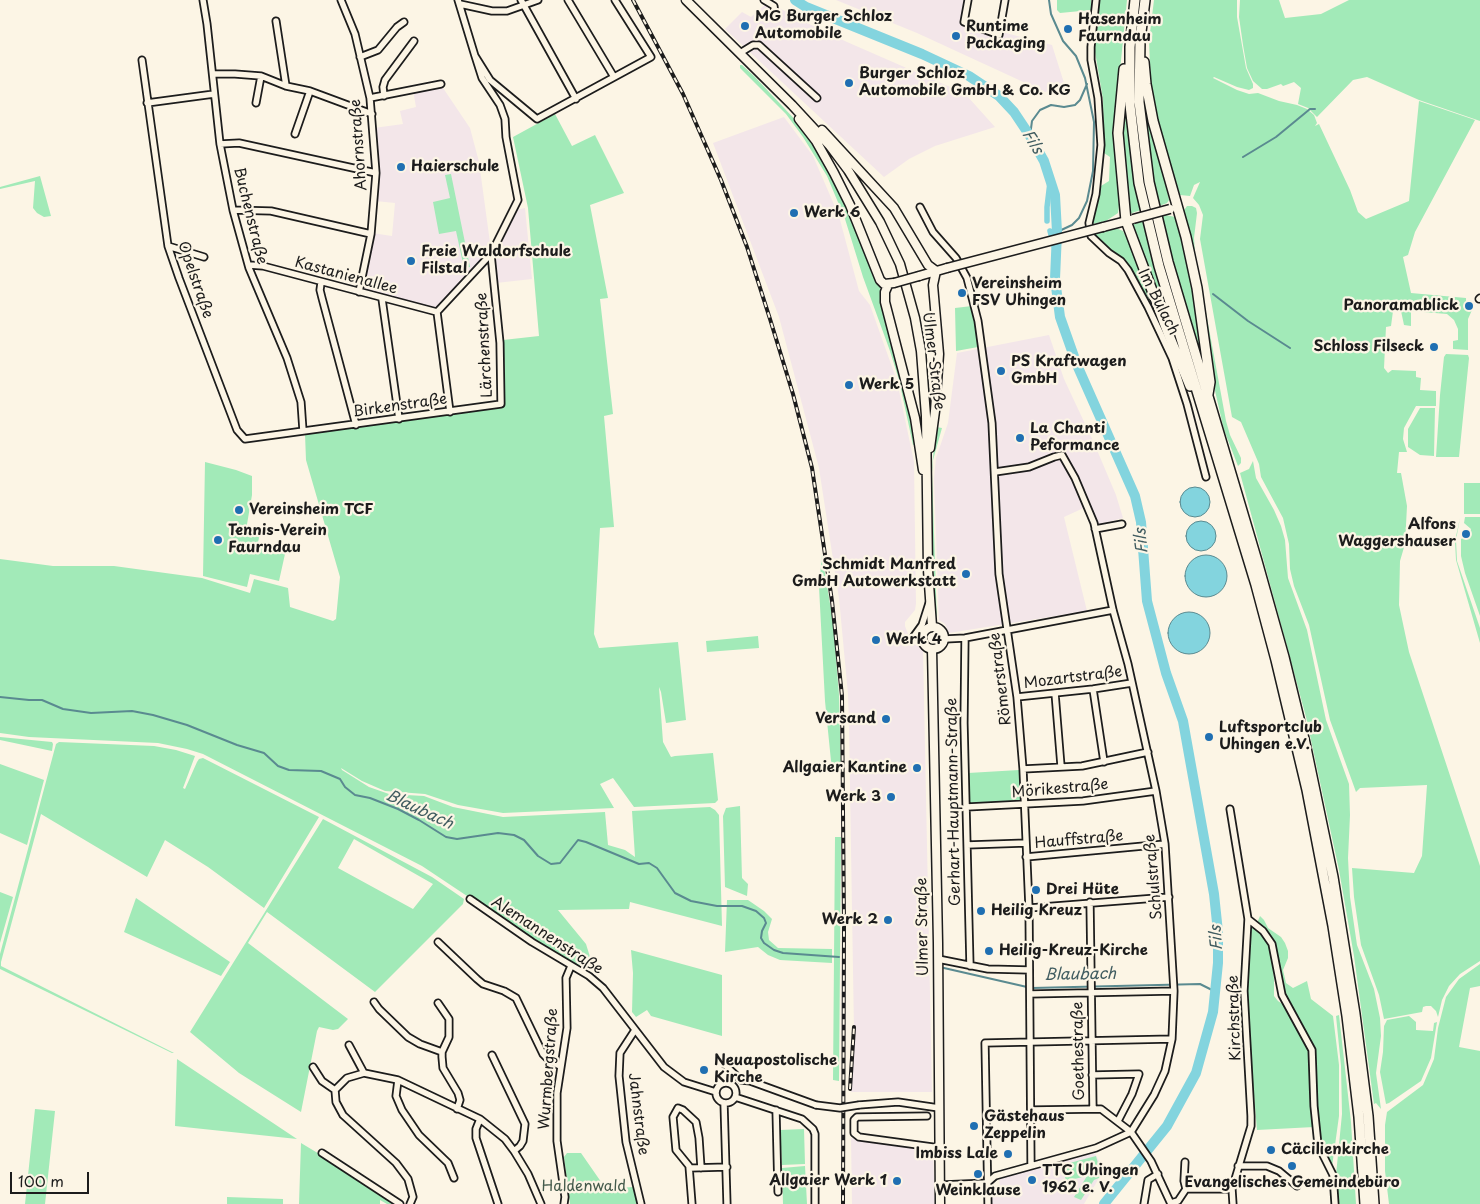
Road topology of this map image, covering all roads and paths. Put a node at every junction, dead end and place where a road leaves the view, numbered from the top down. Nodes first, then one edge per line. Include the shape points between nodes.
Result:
1 (538, 0) edge
2 (568, 0) edge
3 (616, 0) edge
4 (686, 0) edge
5 (764, 0) edge
6 (968, 0) edge
7 (1006, 0) edge
8 (1096, 0) edge
9 (1135, 0) edge
10 (1145, 0) edge
11 (205, 1) edge
12 (343, 1) edge
13 (459, 2) edge
14 (522, 3) edge
15 (775, 15) dead end
16 (276, 21) dead end
17 (404, 22) dead end
18 (1140, 40) junction
19 (414, 41) dead end
20 (1130, 47) junction
21 (740, 53) junction
22 (475, 56) junction
23 (360, 57) junction
24 (142, 60) dead end
25 (213, 74) junction
26 (261, 76) junction
27 (614, 77) junction
28 (441, 84) dead end
29 (772, 85) junction
30 (286, 86) junction
31 (310, 91) junction
32 (214, 94) junction
33 (384, 96) junction
34 (370, 98) junction
35 (817, 98) dead end
36 (576, 99) junction
37 (147, 103) junction
38 (256, 103) dead end
39 (372, 114) junction
40 (295, 134) dead end
41 (220, 144) junction
42 (376, 173) junction
43 (920, 207) dead end
44 (1173, 208) junction
45 (233, 210) junction
46 (1130, 220) junction
47 (371, 234) junction
48 (168, 246) junction
49 (491, 254) junction
50 (204, 257) dead end
51 (249, 265) junction
52 (936, 271) junction
53 (321, 283) junction
54 (891, 284) junction
55 (359, 292) junction
56 (382, 299) junction
57 (438, 312) junction
58 (1204, 398) junction
59 (501, 404) joint
60 (450, 412) junction
61 (400, 419) junction
62 (356, 425) junction
63 (303, 431) junction
64 (245, 440) joint
65 (927, 459) junction
66 (995, 472) junction
67 (1206, 478) dead end
68 (928, 492) junction
69 (1122, 524) dead end
70 (1095, 529) junction
71 (929, 599) junction
72 (1114, 610) junction
73 (932, 626) junction
74 (1008, 629) junction
75 (914, 636) dead end
76 (965, 638) junction
77 (944, 639) junction
78 (932, 649) junction
79 (1132, 683) junction
80 (1093, 689) junction
81 (1055, 693) junction
82 (1017, 698) junction
83 (1148, 752) junction
84 (1104, 762) junction
85 (1061, 766) junction
86 (1023, 769) junction
87 (1156, 791) junction
88 (1025, 805) junction
89 (967, 807) junction
90 (1230, 808) dead end
91 (1026, 843) junction
92 (1165, 844) junction
93 (967, 845) junction
94 (1026, 857) junction
95 (1169, 896) junction
96 (470, 899) dead end
97 (1090, 902) junction
98 (1029, 908) junction
99 (1248, 919) junction
100 (438, 942) dead end
101 (938, 959) junction
102 (571, 966) junction
103 (970, 966) junction
104 (1029, 970) junction
105 (1174, 987) junction
106 (1090, 989) junction
107 (1029, 990) junction
108 (374, 1002) dead end
109 (438, 1003) dead end
110 (635, 1030) junction
111 (1172, 1039) junction
112 (1092, 1040) junction
113 (1030, 1042) junction
114 (349, 1045) dead end
115 (442, 1052) junction
116 (492, 1055) dead end
117 (560, 1066) junction
118 (726, 1066) dead end
119 (313, 1067) dead end
120 (364, 1073) junction
121 (1092, 1075) junction
122 (398, 1080) junction
123 (741, 1080) junction
124 (732, 1086) junction
125 (336, 1090) junction
126 (716, 1092) junction
127 (735, 1097) junction
128 (724, 1103) junction
129 (939, 1108) junction
130 (457, 1109) junction
131 (1093, 1109) junction
132 (776, 1110) junction
133 (1031, 1110) junction
134 (926, 1116) dead end
135 (480, 1119) junction
136 (1118, 1121) junction
137 (1131, 1132) junction
138 (940, 1148) junction
139 (514, 1151) junction
140 (322, 1154) dead end
141 (1185, 1162) dead end
142 (1031, 1165) junction
143 (1238, 1166) junction
144 (727, 1167) junction
145 (690, 1168) junction
146 (701, 1168) junction
147 (1158, 1174) junction
148 (454, 1178) dead end
149 (987, 1183) junction
150 (940, 1185) junction
151 (1297, 1186) dead end
152 (1186, 1189) junction
153 (1232, 1189) junction
154 (778, 1192) dead end
155 (400, 1204) edge
156 (410, 1204) edge
157 (498, 1204) edge
158 (541, 1204) edge
159 (564, 1204) edge
160 (641, 1204) edge
161 (692, 1204) edge
162 (727, 1204) edge
163 (815, 1204) edge
164 (940, 1204) edge
165 (988, 1204) edge
166 (1144, 1204) edge
167 (1171, 1204) edge
168 (1233, 1204) edge
169 (1335, 1204) edge
170 (1365, 1204) edge
171 (1374, 1204) edge

1 - 14 street
2 - 27 street
3 - 27 street via 651,57
4 - 21 main road, Ulmer Straße
5 - 15 street via 774,6
6 - 7 street via 964,22 999,34
8 - 67 street, Im Bulach via 1091,60 1098,98 1100,145 1096,194 1089,223 1091,236 1121,261 1148,307 1172,358
9 - 20 highway
10 - 18 highway
11 - 25 street, Buchenstraße
12 - 23 street, Ahornstraße
13 - 14 street via 492,11 507,11
13 - 22 street
14 - 36 street
16 - 30 street
17 - 23 street via 378,50
18 - 44 highway via 1153,121
18 - 58 highway via 1139,102 1150,190
19 - 33 street via 385,80
20 - 46 highway via 1125,60 1118,133
20 - 58 highway via 1130,105 1139,184 1159,266
21 - 29 main road, Ulmer Straße
21 - 35 street via 759,45
22 - 36 street via 490,80 537,118
22 - 49 street via 482,78 505,119 518,200
23 - 34 street, Ahornstraße
24 - 37 street, Opelstraße
25 - 26 street
25 - 32 street, Buchenstraße
26 - 30 street
26 - 38 street
27 - 36 street
28 - 33 street
29 - 52 main road via 779,87 811,118 894,208 928,265
29 - 54 main road via 773,92 800,120 834,172 877,274 884,284
29 - 65 main road, Ulmer Straße via 848,170 880,222 900,264 921,351
30 - 31 street
31 - 39 street
31 - 40 street
32 - 37 street
32 - 41 street, Buchenstraße
33 - 34 street
34 - 39 street, Ahornstraße
37 - 48 street, Opelstraße
39 - 42 street, Ahornstraße
41 - 42 street via 239,143
41 - 45 street, Buchenstraße
42 - 47 street, Ahornstraße
43 - 66 street, Römerstraße via 933,232 956,258 967,278 988,384
44 - 46 main road, bridge
44 - 58 highway via 1186,236 1197,288 1210,382
45 - 47 street via 271,211
45 - 51 street, Buchenstraße
46 - 52 main road, bridge
46 - 58 highway via 1168,333 1191,386
47 - 55 street, Ahornstraße
48 - 50 street
48 - 64 street, Opelstraße via 237,430
49 - 57 street
49 - 59 street, Lärchenstraße via 500,343
51 - 53 street, Kastanienallee
51 - 63 street, Buchenstraße via 287,358 301,402
52 - 54 main road, bridge
52 - 65 main road via 933,285 938,362 932,442
53 - 55 street, Kastanienallee
53 - 62 street via 320,290
54 - 68 main road via 885,292 885,302 915,418
55 - 56 street, Kastanienallee
56 - 57 street, Kastanienallee
56 - 61 street
57 - 60 street
58 - 170 highway via 1276,660 1307,790 1347,1016
58 - 171 highway via 1252,542 1284,657 1325,835 1355,1014 1368,1116
59 - 60 street, Birkenstraße
60 - 61 street, Birkenstraße
61 - 62 street, Birkenstraße
62 - 63 street, Birkenstraße
63 - 64 street, Birkenstraße
65 - 68 main road, Ulmer Straße
66 - 70 street, Schulstraße via 1029,467 1062,455 1075,478
66 - 74 street, Römerstraße via 1000,574
68 - 71 main road, Ulmer Straße
69 - 70 street
70 - 72 street, Schulstraße
71 - 73 main road, Ulmer Straße
71 - 75 street via 927,614
72 - 74 street
72 - 79 street, Schulstraße
73 - 77 main road via 940,629
73 - 78 main road, Ulmer Straße via 924,631 922,638 924,645
74 - 76 street
74 - 82 street, Römerstraße
76 - 77 street
76 - 89 street, Gerhart-Hauptmann-Straße
77 - 78 main road via 940,647
78 - 101 main road, Ulmer Straße
79 - 80 street, Mozartstraße
79 - 83 street, Schulstraße
80 - 81 street, Mozartstraße
80 - 84 street
81 - 82 street, Mozartstraße
81 - 85 street
82 - 86 street, Römerstraße
83 - 84 street
83 - 87 street, Schulstraße
84 - 85 street
85 - 86 street
86 - 88 street, Römerstraße
87 - 88 street, Mörikestraße
87 - 92 street, Schulstraße
88 - 89 street, Mörikestraße
88 - 91 street, Römerstraße
89 - 93 street, Gerhart-Hauptmann-Straße
90 - 99 street, Kirchstraße
91 - 93 street
91 - 94 street, Römerstraße
92 - 94 street, Hauffstraße
92 - 95 street, Schulstraße
93 - 103 street, Gerhart-Hauptmann-Straße
94 - 98 street, Römerstraße
95 - 97 street
95 - 105 street, Schulstraße
96 - 102 street, Alemannenstraße
97 - 98 street
97 - 106 street, Goethestraße
98 - 104 street, Römerstraße
99 - 143 street, Kirchstraße via 1244,991 1251,1126
99 - 169 street via 1263,930 1272,944 1282,995 1312,1050 1318,1146 1334,1175
100 - 117 street via 483,984 516,998 543,1054
101 - 103 street
101 - 129 main road, Ulmer Straße
102 - 110 street, Alemannenstraße via 603,988
102 - 117 street, Wurmbergstraße via 566,978 567,1028
103 - 104 street
104 - 107 street, Römerstraße
105 - 106 street
105 - 111 street, Schulstraße
106 - 107 street
106 - 112 street, Goethestraße
107 - 113 street, Römerstraße
108 - 115 street via 408,1037
109 - 115 street via 449,1025 449,1037
110 - 126 street, Alemannenstraße via 664,1067 677,1077 693,1086
110 - 160 street, Jahnstraße via 620,1053 619,1076 626,1142
111 - 112 street
111 - 137 street, Schulstraße via 1165,1071 1154,1096
112 - 113 street
112 - 121 street, Goethestraße
113 - 133 street, Römerstraße
113 - 149 street via 985,1043
114 - 120 street
115 - 130 street via 443,1068 460,1100
116 - 139 street via 525,1124 523,1141
117 - 159 street, Wurmbergstraße via 557,1141
118 - 123 street
119 - 125 street via 322,1081
120 - 122 street
120 - 125 street via 347,1078
121 - 131 street, Goethestraße
121 - 136 street via 1139,1074
122 - 130 street
122 - 148 street via 396,1096 402,1110 419,1134 448,1163
123 - 124 street
123 - 129 street, bridge via 816,1105 840,1108 898,1102
124 - 126 street via 724,1084
124 - 127 street
125 - 156 street via 336,1102 343,1115 396,1163 408,1179 413,1197
126 - 128 street via 717,1098
127 - 128 street
127 - 132 street
128 - 144 street
129 - 138 main road, Ulmer Straße
130 - 135 street
131 - 133 street
131 - 136 street via 1101,1109
132 - 154 street
132 - 163 street via 802,1119 815,1134
133 - 142 street, Römerstraße
134 - 138 street via 857,1117 854,1133 859,1137
135 - 139 street via 505,1139
135 - 157 street via 476,1138
136 - 137 street
137 - 142 street via 1096,1148
137 - 147 street
138 - 150 main road, Ulmer Straße
139 - 158 street
140 - 155 street
141 - 152 street
142 - 149 street via 995,1176
143 - 151 street via 1267,1166
143 - 153 street, Kirchstraße
144 - 146 street
144 - 162 street
145 - 146 street
145 - 146 street via 676,1150 673,1117 678,1108 696,1122
145 - 161 street
147 - 166 street via 1148,1180
147 - 167 street
149 - 150 street
149 - 165 street
150 - 164 main road, Ulmer Straße
152 - 153 street
152 - 167 street via 1178,1201
153 - 168 street, Kirchstraße

